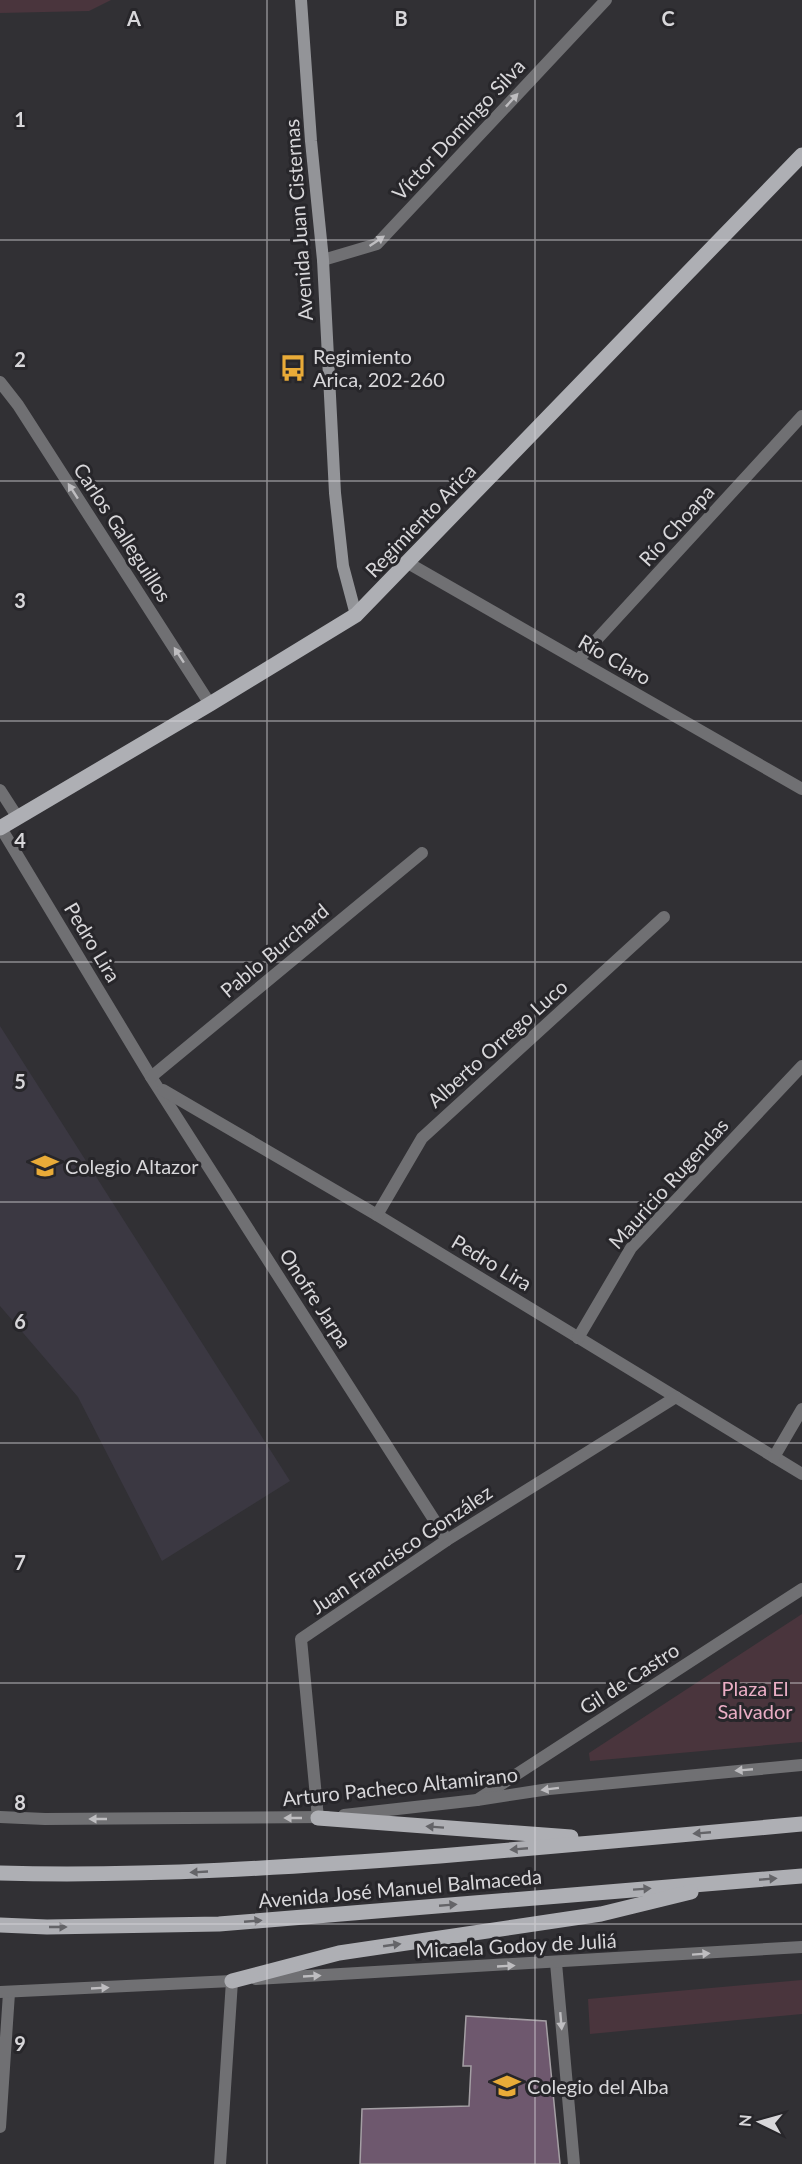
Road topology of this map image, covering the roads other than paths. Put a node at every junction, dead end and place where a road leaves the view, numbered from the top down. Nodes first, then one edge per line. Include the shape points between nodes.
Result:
1 (301, 0) edge
2 (606, 0) edge
3 (802, 155) edge
4 (323, 260) junction
5 (0, 382) edge
6 (802, 416) edge
7 (408, 563) junction
8 (356, 615) junction
9 (578, 660) junction
10 (210, 704) junction
11 (802, 789) edge
12 (0, 790) edge
13 (18, 818) junction
14 (1, 828) edge
15 (422, 853) dead end
16 (664, 916) dead end
17 (802, 1066) edge
18 (151, 1077) junction
19 (159, 1088) junction
20 (377, 1215) junction
21 (578, 1338) junction
22 (676, 1397) junction
23 (802, 1409) edge
24 (774, 1457) junction
25 (802, 1474) edge
26 (447, 1540) junction
27 (802, 1589) edge
28 (802, 1765) edge
29 (477, 1800) junction
30 (0, 1817) edge
31 (318, 1818) junction
32 (802, 1824) edge
33 (619, 1841) junction
34 (0, 1873) edge
35 (802, 1876) edge
36 (735, 1882) junction
37 (0, 1925) edge
38 (802, 1947) edge
39 (556, 1963) junction
40 (232, 1980) junction
41 (5, 1993) edge
42 (0, 2127) edge
43 (220, 2164) edge
44 (574, 2164) edge

1 - 4 main road, Avenida Juan Cisternas
4 -> 2 street, Víctor Domingo Silva via 377,244
3 - 7 main road, Regimiento Arica
4 - 8 main road, Avenida Juan Cisternas via 335,493 343,566
10 -> 5 street, Carlos Galleguillos
6 - 9 street, Río Choapa
7 - 8 main road, Regimiento Arica
7 - 9 street, Río Claro
8 - 10 main road, Regimiento Arica
9 - 11 street, Río Claro
10 - 13 main road, Regimiento Arica
12 - 13 street
13 - 14 main road, Regimiento Arica
14 - 18 street, Pedro Lira
15 - 18 street, Pablo Burchard
16 - 20 street, Alberto Orrego Luco via 422,1137
17 - 21 street, Mauricio Rugendas via 631,1248
18 - 19 street, Onofre Jarpa
19 - 20 street, Pedro Lira
19 - 26 street, Onofre Jarpa
20 - 21 street, Pedro Lira
21 - 22 street, Pedro Lira
22 - 24 street, Pedro Lira
22 - 26 street, Juan Francisco González
23 - 24 street
24 - 25 street, Pedro Lira
26 - 31 street, Juan Francisco González via 301,1639
27 - 29 street, Gil de Castro
28 -> 29 street, Arturo Pacheco Altamirano via 549,1789
29 - 31 street, Arturo Pacheco Altamirano
31 -> 30 street, Arturo Pacheco Altamirano
33 -> 31 main road
32 -> 33 main road, Avenida José Manuel Balmaceda
33 -> 34 main road, Avenida José Manuel Balmaceda via 212,1872
36 -> 35 main road, Avenida José Manuel Balmaceda
37 -> 36 main road, Avenida José Manuel Balmaceda via 219,1924
40 -> 36 main road via 339,1953 600,1914
39 -> 38 street, Micaela Godoy de Juliá
40 -> 39 street, Micaela Godoy de Juliá
39 -> 44 street
41 -> 40 street, Micaela Godoy de Juliá
40 - 43 street
41 - 42 street

